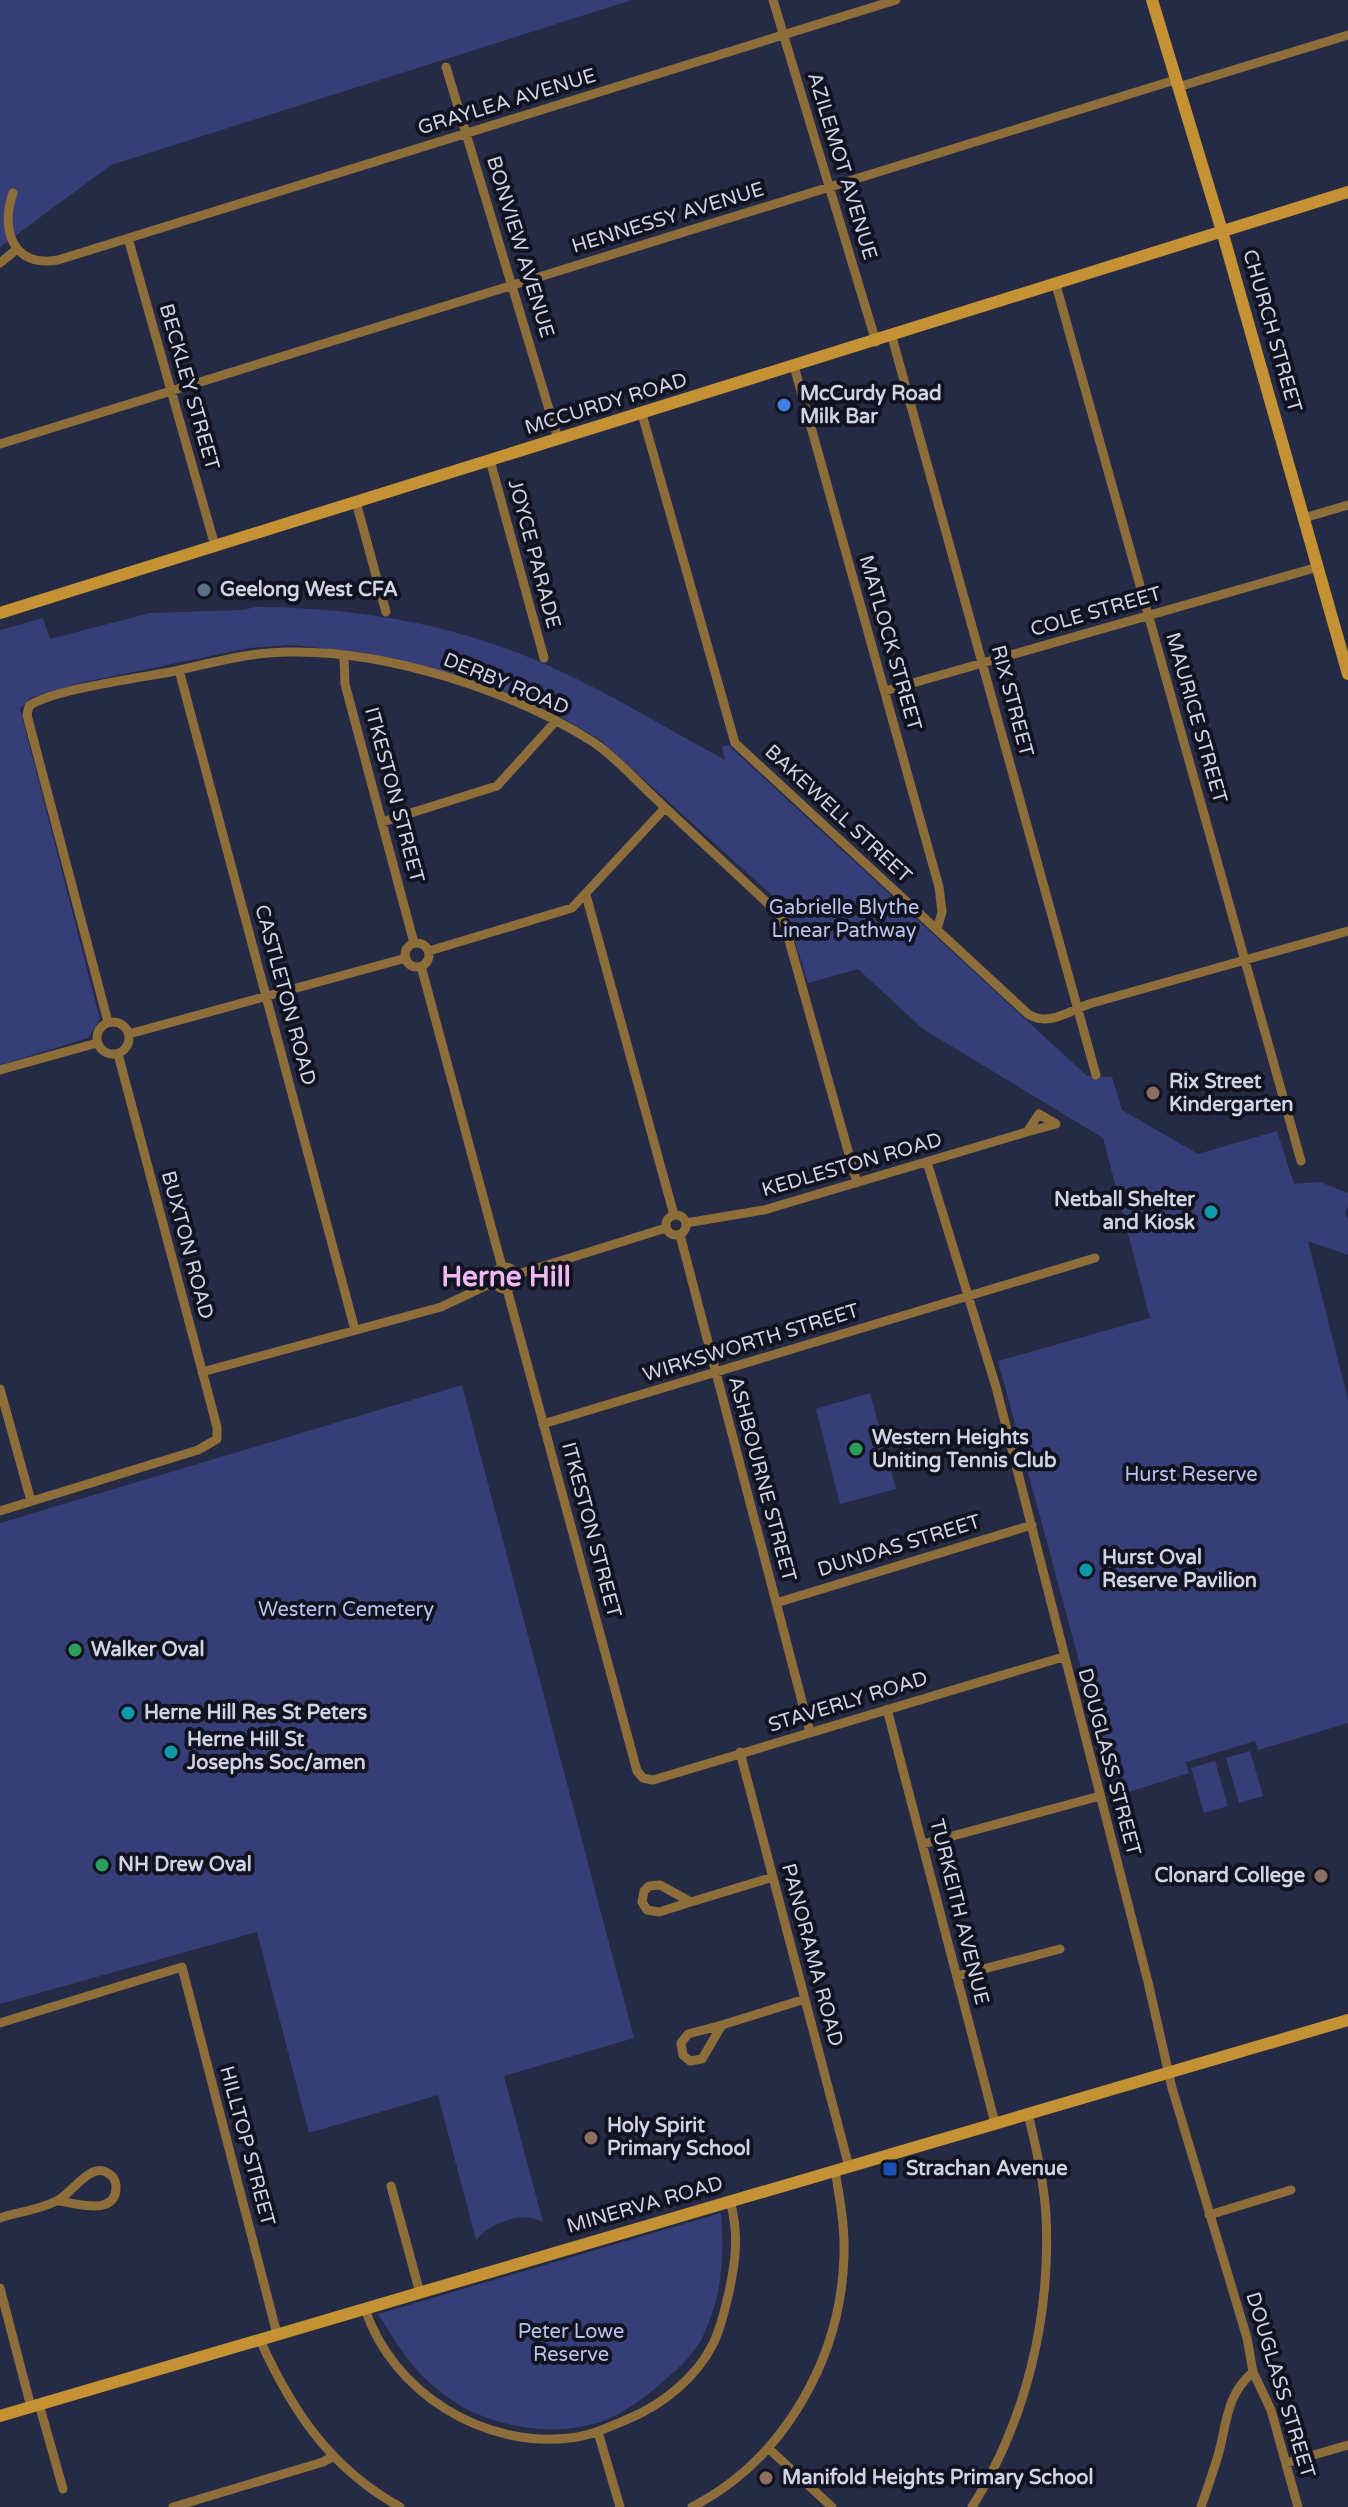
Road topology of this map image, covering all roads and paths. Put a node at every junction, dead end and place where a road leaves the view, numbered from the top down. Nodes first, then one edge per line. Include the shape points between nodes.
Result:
1 (773, 0) edge
2 (896, 0) edge
3 (1152, 0) edge
4 (783, 35) junction
5 (1348, 35) edge
6 (446, 67) dead end
7 (1176, 83) junction
8 (467, 133) junction
9 (830, 187) junction
10 (1348, 192) edge
11 (13, 193) dead end
12 (1222, 231) junction
13 (128, 238) junction
14 (17, 249) junction
15 (0, 263) edge
16 (1056, 285) junction
17 (513, 286) junction
18 (892, 337) junction
19 (876, 342) junction
20 (794, 366) junction
21 (171, 391) junction
22 (642, 414) junction
23 (558, 439) junction
24 (0, 444) edge
25 (490, 460) junction
26 (356, 502) junction
27 (1348, 505) edge
28 (1304, 518) junction
29 (215, 546) junction
30 (1318, 567) junction
31 (386, 612) dead end
32 (0, 613) edge
33 (1148, 616) junction
34 (344, 656) junction
35 (544, 658) dead end
36 (983, 664) junction
37 (179, 670) junction
38 (1348, 674) edge
39 (885, 691) junction
40 (555, 722) junction
41 (665, 808) junction
42 (382, 822) junction
43 (586, 895) junction
44 (937, 929) junction
45 (1348, 931) edge
46 (414, 943) junction
47 (429, 951) junction
48 (406, 958) junction
49 (1245, 960) junction
50 (421, 966) junction
51 (267, 996) junction
52 (1079, 1008) junction
53 (108, 1022) junction
54 (129, 1034) junction
55 (97, 1043) junction
56 (118, 1054) junction
57 (0, 1070) edge
58 (1096, 1075) dead end
59 (1027, 1132) dead end
60 (1301, 1161) dead end
61 (927, 1162) junction
62 (857, 1183) junction
63 (674, 1215) junction
64 (686, 1223) junction
65 (666, 1228) junction
66 (680, 1235) junction
67 (1095, 1258) dead end
68 (502, 1267) junction
69 (515, 1275) junction
70 (494, 1282) junction
71 (507, 1289) junction
72 (968, 1296) junction
73 (355, 1330) junction
74 (202, 1372) junction
75 (714, 1372) junction
76 (0, 1389) edge
77 (543, 1424) junction
78 (31, 1501) junction
79 (0, 1511) edge
80 (1032, 1525) junction
81 (776, 1603) junction
82 (1063, 1657) junction
83 (887, 1709) junction
84 (810, 1732) junction
85 (740, 1752) junction
86 (643, 1778) joint
87 (1100, 1796) junction
88 (923, 1844) junction
89 (773, 1877) junction
90 (691, 1902) junction
91 (1060, 1949) dead end
92 (957, 1976) junction
93 (805, 1999) junction
94 (1348, 2020) edge
95 (0, 2023) edge
96 (722, 2025) junction
97 (1169, 2073) junction
98 (1028, 2114) junction
99 (995, 2123) junction
100 (849, 2167) junction
101 (835, 2171) junction
102 (391, 2186) dead end
103 (1291, 2190) dead end
104 (59, 2201) junction
105 (730, 2201) junction
106 (1209, 2215) junction
107 (0, 2218) edge
108 (0, 2288) edge
109 (420, 2293) junction
110 (365, 2309) junction
111 (277, 2334) junction
112 (260, 2340) junction
113 (1253, 2372) junction
114 (35, 2406) junction
115 (0, 2416) edge
116 (598, 2432) junction
117 (1348, 2445) edge
118 (768, 2448) junction
119 (332, 2457) junction
120 (1286, 2463) junction
121 (63, 2489) dead end
122 (178, 2506) edge
123 (400, 2507) edge
124 (620, 2507) edge
125 (692, 2507) edge
126 (832, 2507) edge
127 (972, 2507) edge
128 (1201, 2507) edge
129 (1298, 2507) edge

1 - 4 street, AZILEMOT AVENUE
2 - 4 street, GRAYLEA AVENUE
3 - 7 street, CHURCH STREET
4 - 8 street, GRAYLEA AVENUE
4 - 9 street, AZILEMOT AVENUE
5 - 7 street, HENNESSY AVENUE
6 - 8 street, BONVIEW AVENUE
7 - 9 street, HENNESSY AVENUE
7 - 12 street, CHURCH STREET
8 - 13 street, GRAYLEA AVENUE
8 - 17 street, BONVIEW AVENUE
9 - 17 street, HENNESSY AVENUE
9 - 19 street, AZILEMOT AVENUE
10 - 12 street, MCCURDY ROAD
11 - 14 street via 5,221
12 - 16 street, MCCURDY ROAD
12 - 28 street, CHURCH STREET
13 - 14 street, GRAYLEA AVENUE via 53,261 34,259
13 - 21 street, BECKLEY STREET
14 - 15 street
16 - 18 street, MCCURDY ROAD
16 - 33 street, MAURICE STREET
17 - 21 street, HENNESSY AVENUE
17 - 23 street, BONVIEW AVENUE
18 - 19 street, MCCURDY ROAD
18 - 36 street, RIX STREET
19 - 20 street, MCCURDY ROAD
20 - 22 street, MCCURDY ROAD
20 - 39 street, MATLOCK STREET
21 - 24 street, HENNESSY AVENUE
21 - 29 street, BECKLEY STREET
22 - 23 street, MCCURDY ROAD
22 - 44 street, BAKEWELL STREET via 734,741
23 - 25 street, MCCURDY ROAD
25 - 26 street, MCCURDY ROAD
25 - 35 street, JOYCE PARADE
26 - 29 street, MCCURDY ROAD
26 - 31 street
27 - 28 street
28 - 30 street, CHURCH STREET
29 - 32 street, MCCURDY ROAD
30 - 33 street, COLE STREET
30 - 38 street, CHURCH STREET
33 - 36 street, COLE STREET
33 - 49 street, MAURICE STREET
34 - 37 street, DERBY ROAD via 288,652
34 - 40 street, DERBY ROAD via 455,679
34 - 42 street, ITKESTON STREET via 345,684
36 - 39 street, COLE STREET
36 - 52 street, RIX STREET
37 - 51 street, CASTLETON ROAD
37 - 53 street, DERBY ROAD via 65,693 34,703 27,715
39 - 44 street, MATLOCK STREET via 939,887 942,912
40 - 41 street, DERBY ROAD via 596,744
40 - 42 street via 497,786
41 - 43 street
41 - 62 street, DERBY ROAD via 783,921
42 - 46 street, ITKESTON STREET
43 - 47 street via 572,908
43 - 63 street
44 - 52 street, BAKEWELL STREET via 1034,1018 1052,1019
45 - 49 street, BAKEWELL STREET
46 - 47 street
46 - 48 street
47 - 50 street
48 - 50 street
48 - 51 street
49 - 52 street, BAKEWELL STREET
49 - 60 street, MAURICE STREET
50 - 68 street
51 - 54 street
51 - 73 street, CASTLETON ROAD
52 - 58 street, RIX STREET
53 - 54 street via 117,1022
53 - 55 street via 100,1027
54 - 56 street via 129,1043
55 - 56 street via 107,1054
55 - 57 street
56 - 74 street, BUXTON ROAD
59 - 61 street, KEDLESTON ROAD
61 - 62 street, KEDLESTON ROAD
61 - 72 street, DOUGLASS STREET
62 - 64 street, KEDLESTON ROAD via 764,1210
63 - 64 street
63 - 65 street
64 - 66 street
65 - 66 street
65 - 69 street
66 - 75 street, ASHBOURNE STREET
67 - 72 street, WIRKSWORTH STREET
68 - 69 street
68 - 70 street
69 - 71 street
70 - 71 street
70 - 73 street via 441,1307
71 - 77 street, ITKESTON STREET
72 - 75 street, WIRKSWORTH STREET
72 - 80 street, DOUGLASS STREET
73 - 74 street
74 - 78 street, BUXTON ROAD via 217,1427 212,1443
75 - 77 street, WIRKSWORTH STREET
75 - 81 street, ASHBOURNE STREET
76 - 78 street
77 - 86 street, ITKESTON STREET
78 - 79 street
80 - 81 street, DUNDAS STREET
80 - 82 street, DOUGLASS STREET
81 - 84 street, ASHBOURNE STREET
82 - 83 street, STAVERLY ROAD
82 - 87 street, DOUGLASS STREET
83 - 84 street, STAVERLY ROAD
83 - 88 street, TURKEITH AVENUE
84 - 85 street, STAVERLY ROAD
85 - 86 street, STAVERLY ROAD via 653,1780
85 - 89 street, PANORAMA ROAD
87 - 88 street
87 - 97 street, DOUGLASS STREET
88 - 92 street, TURKEITH AVENUE
89 - 90 street
89 - 93 street, PANORAMA ROAD
90 - 90 street via 653,1913 642,1896 649,1886 660,1885
91 - 92 street
92 - 99 street, TURKEITH AVENUE
93 - 96 street
93 - 100 street, PANORAMA ROAD
94 - 97 street, MINERVA ROAD
95 - 111 street, HILLTOP STREET via 182,1967
96 - 96 street via 688,2034 681,2043 683,2055 690,2061 702,2059
97 - 98 street, MINERVA ROAD
97 - 106 street, DOUGLASS STREET
98 - 99 street, MINERVA ROAD
98 - 127 street via 1046,2213 1040,2323 1019,2410
99 - 100 street, MINERVA ROAD
100 - 101 street, MINERVA ROAD
101 - 105 street, MINERVA ROAD
101 - 118 street via 844,2230 841,2298 809,2388
102 - 109 street
103 - 106 street
104 - 104 street via 92,2172 110,2174 116,2183 110,2202 99,2207
104 - 107 street
105 - 109 street, MINERVA ROAD
105 - 116 street via 737,2247 713,2345 668,2397
106 - 113 street, DOUGLASS STREET
108 - 114 street
109 - 110 street, MINERVA ROAD
110 - 111 street, MINERVA ROAD
110 - 116 street via 394,2362 451,2414 517,2439
111 - 112 street, MINERVA ROAD
112 - 114 street, MINERVA ROAD
112 - 119 street via 281,2386
113 - 120 street, DOUGLASS STREET
113 - 128 street via 1231,2398
114 - 115 street, MINERVA ROAD
114 - 121 street
116 - 124 street
117 - 120 street
118 - 125 street via 738,2477
118 - 126 street
119 - 122 street
119 - 123 street
120 - 129 street, DOUGLASS STREET

